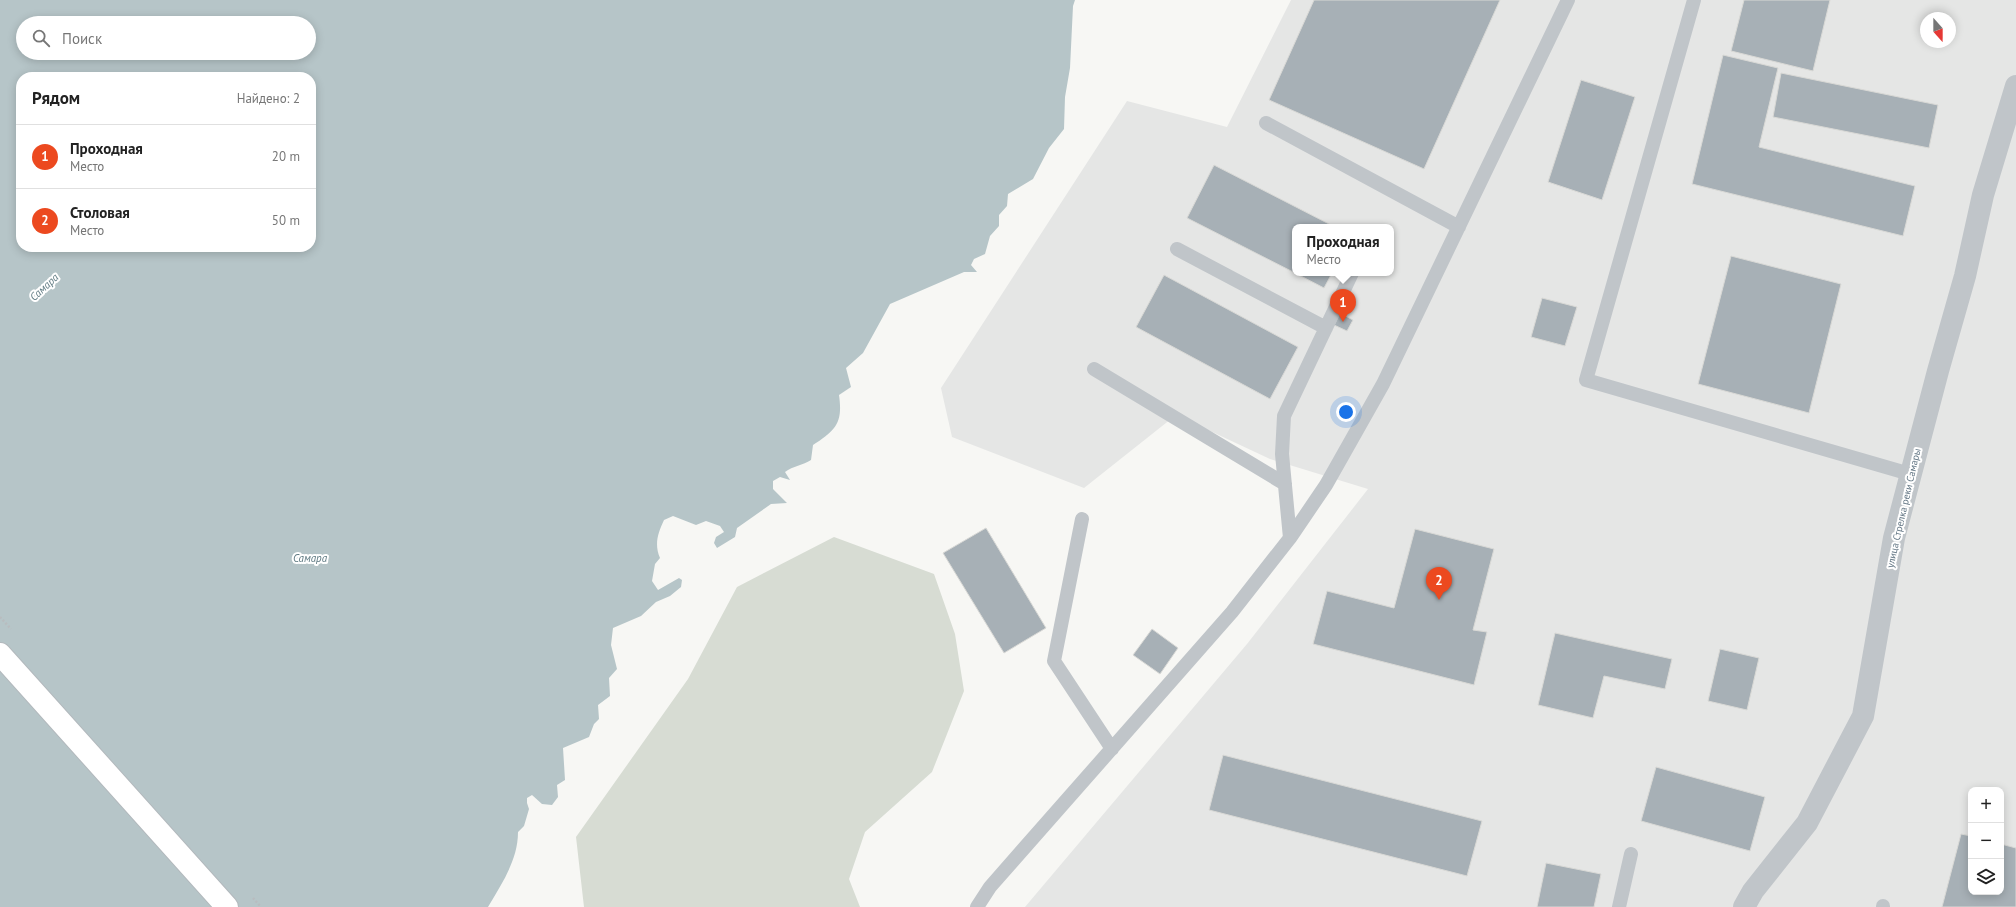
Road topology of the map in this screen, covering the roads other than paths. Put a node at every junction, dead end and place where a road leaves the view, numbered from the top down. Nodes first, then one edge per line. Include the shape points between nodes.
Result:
1 (1568, 0) edge
2 (1694, 0) edge
3 (2016, 86) edge
4 (1266, 123) dead end
5 (1459, 227) junction
6 (1177, 249) dead end
7 (1351, 276) edge
8 (1326, 328) junction
9 (1094, 369) dead end
10 (1910, 474) junction
11 (1285, 484) junction
12 (1082, 519) dead end
13 (1290, 538) junction
14 (0, 654) edge
15 (1112, 749) junction
16 (1631, 854) dead end
17 (227, 907) edge
18 (976, 907) edge
19 (1619, 907) edge
20 (1744, 907) edge

1 - 5 lane
2 - 10 lane via 1586,380
3 - 10 street, улица Стрелка реки Самары via 1983,195 1965,276
4 - 5 lane
5 - 13 lane via 1383,384 1326,485
6 - 8 lane
7 - 8 lane
8 - 11 lane via 1284,416 1282,454
9 - 11 lane
10 - 20 street, улица Стрелка реки Самары via 1894,538 1862,716 1807,823 1753,891
11 - 13 lane
12 - 15 lane via 1054,661
13 - 15 lane via 1232,612
14 - 17 main road
15 - 18 lane via 990,887
16 - 19 lane

